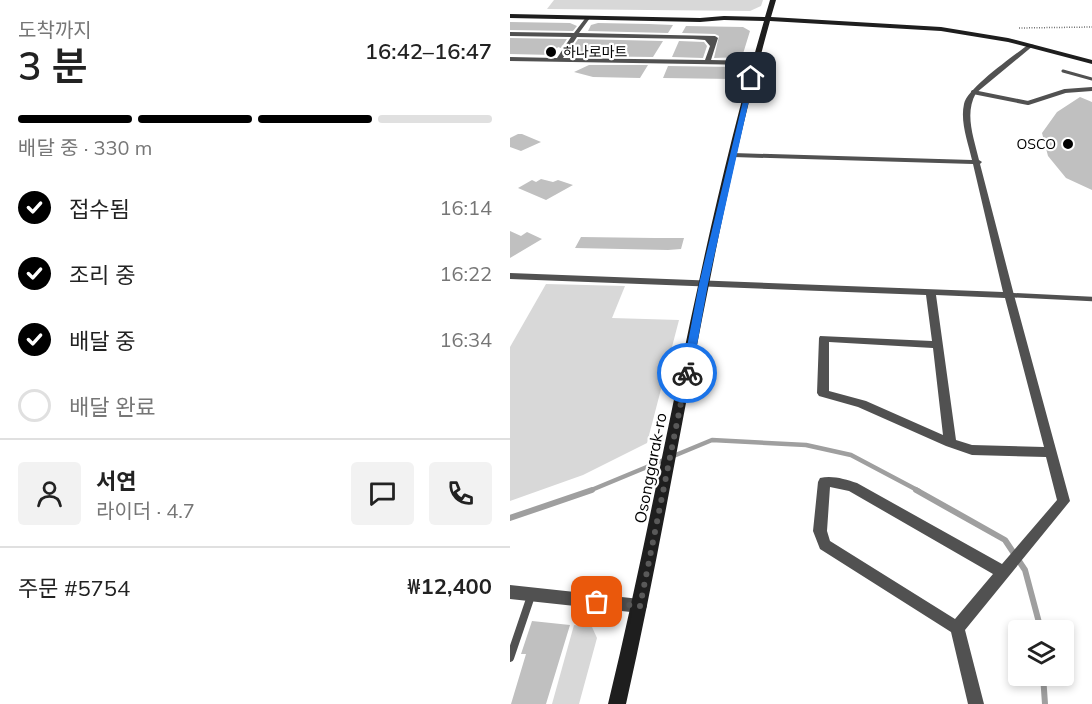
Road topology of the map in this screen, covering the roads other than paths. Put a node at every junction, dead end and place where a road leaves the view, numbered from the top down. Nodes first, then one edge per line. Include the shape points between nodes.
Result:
1 (773, 0) edge
2 (510, 11) edge
3 (510, 16) edge
4 (587, 18) junction
5 (724, 18) junction
6 (769, 19) junction
7 (817, 21) junction
8 (510, 34) edge
9 (575, 36) junction
10 (1031, 45) junction
11 (1092, 56) edge
12 (510, 59) edge
13 (559, 59) junction
14 (1092, 62) edge
15 (707, 63) junction
16 (756, 63) junction
17 (1063, 71) dead end
18 (1092, 79) edge
19 (1092, 89) edge
20 (974, 92) junction
21 (733, 155) junction
22 (978, 162) junction
23 (510, 276) edge
24 (704, 284) junction
25 (931, 293) junction
26 (1010, 295) junction
27 (1092, 299) edge
28 (937, 345) junction
29 (950, 443) junction
30 (1051, 452) junction
31 (1007, 570) junction
32 (510, 592) edge
33 (531, 596) junction
34 (640, 606) junction
35 (957, 628) junction
36 (510, 658) edge
37 (617, 704) edge
38 (976, 704) edge

1 - 6 street, Osonggarak-ro
2 - 5 street via 707,14
3 - 4 street
4 - 5 street
4 - 9 street
5 - 6 street
6 - 7 street
6 - 16 street, Osonggarak-ro
7 - 10 street via 941,29
7 - 11 street via 832,17 896,20 1021,38
8 - 9 street
9 - 13 street
9 - 15 street via 714,38
10 - 14 street
10 - 20 street
12 - 13 street
13 - 15 street
15 - 16 street
16 - 21 street, Osonggarak-ro
17 - 18 lane
19 - 20 lane via 1065,91 1028,103
20 - 22 street via 967,103 967,125
21 - 22 street
21 - 24 street, Osonggarak-ro
22 - 26 street
23 - 24 street
24 - 25 street
24 - 34 street, Osonggarak-ro
25 - 26 street
25 - 28 street
26 - 27 lane
26 - 30 street
28 - 29 street
28 - 29 street via 825,338 823,393 862,404
29 - 30 street via 972,450
30 - 31 street via 1064,501
31 - 35 street
31 - 35 street via 853,487 824,482 820,531 825,545
32 - 33 street
33 - 34 street
33 - 36 lane
34 - 37 street, Osonggarak-ro
35 - 38 street

